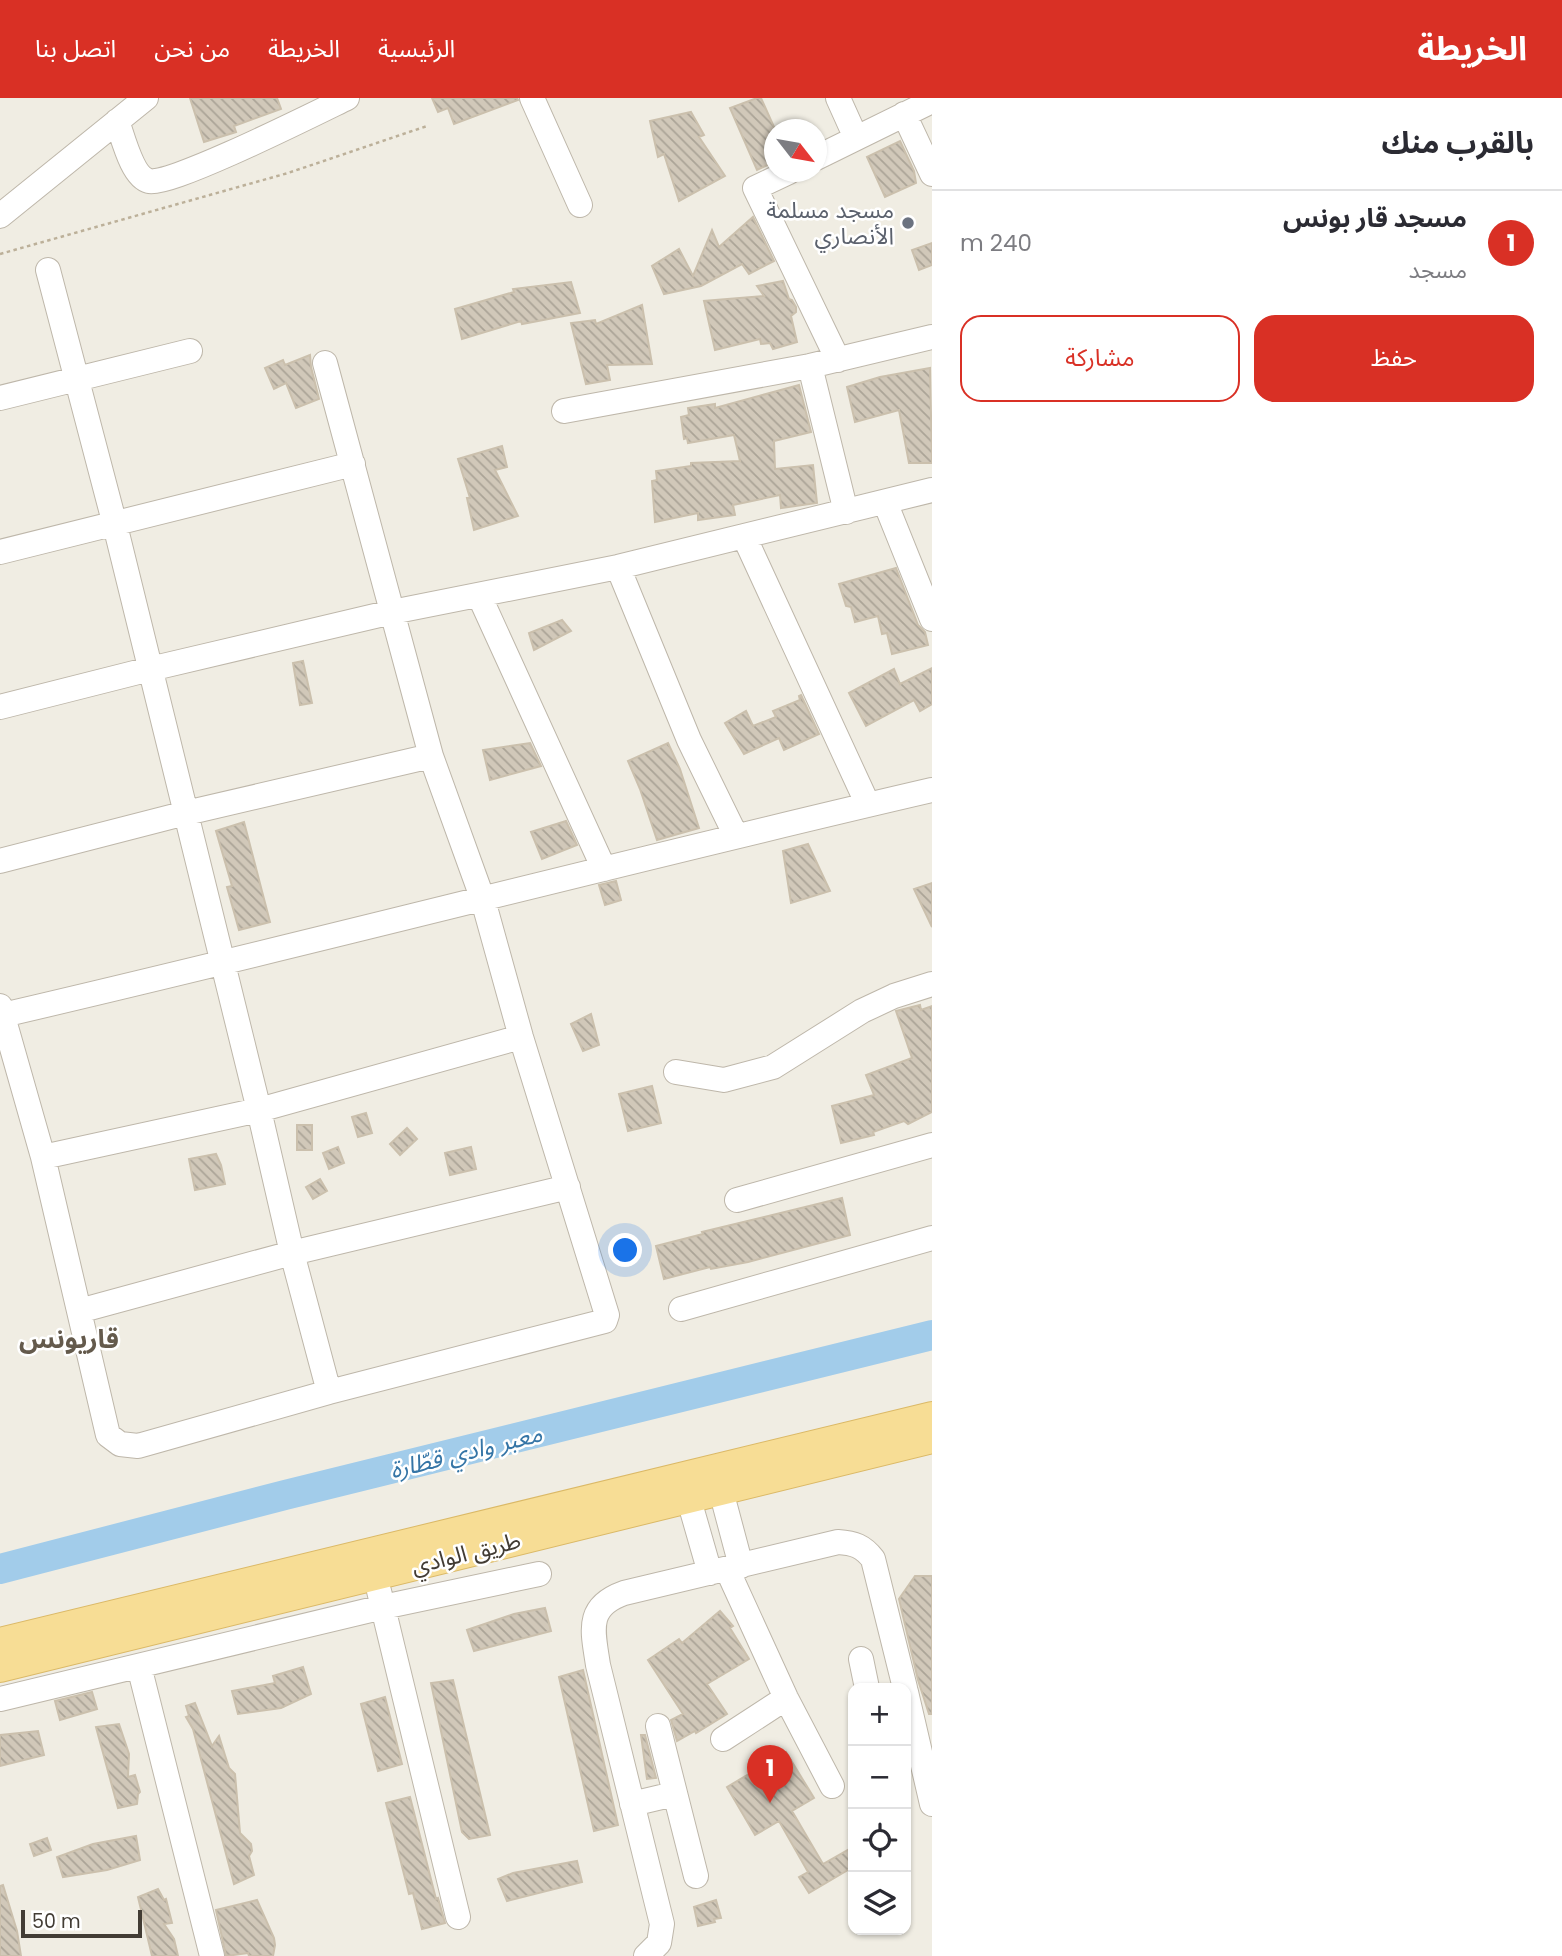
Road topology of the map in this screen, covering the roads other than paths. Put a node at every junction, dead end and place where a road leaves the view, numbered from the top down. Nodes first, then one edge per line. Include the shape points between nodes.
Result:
1 (146, 98) edge
2 (347, 98) edge
3 (532, 98) edge
4 (838, 98) edge
5 (932, 101) edge
6 (904, 114) junction
7 (117, 121) junction
8 (856, 138) junction
9 (827, 153) edge
10 (932, 174) edge
11 (768, 182) edge
12 (580, 205) dead end
13 (0, 216) edge
14 (48, 270) dead end
15 (932, 337) edge
16 (190, 351) dead end
17 (838, 360) junction
18 (325, 363) dead end
19 (810, 366) junction
20 (75, 378) junction
21 (0, 398) edge
22 (564, 411) dead end
23 (352, 464) junction
24 (932, 490) edge
25 (885, 502) junction
26 (846, 512) junction
27 (115, 525) junction
28 (744, 536) junction
29 (0, 552) edge
30 (618, 567) junction
31 (479, 595) junction
32 (392, 612) junction
33 (932, 619) edge
34 (150, 669) junction
35 (0, 707) edge
36 (431, 756) junction
37 (932, 790) edge
38 (868, 805) junction
39 (186, 813) junction
40 (736, 836) junction
41 (0, 861) edge
42 (604, 869) junction
43 (483, 900) junction
44 (222, 964) junction
45 (932, 984) edge
46 (1, 1010) edge
47 (521, 1037) junction
48 (676, 1072) dead end
49 (259, 1110) junction
50 (932, 1146) edge
51 (43, 1157) junction
52 (568, 1187) junction
53 (737, 1200) dead end
54 (932, 1238) edge
55 (292, 1253) junction
56 (681, 1309) dead end
57 (79, 1311) junction
58 (329, 1392) junction
59 (932, 1417) edge
60 (932, 1438) edge
61 (718, 1480) junction
62 (686, 1489) junction
63 (726, 1569) junction
64 (539, 1574) dead end
65 (376, 1575) junction
66 (383, 1607) junction
67 (155, 1617) junction
68 (0, 1643) edge
69 (861, 1659) dead end
70 (139, 1666) junction
71 (0, 1667) edge
72 (866, 1683) edge
73 (903, 1683) edge
74 (786, 1698) junction
75 (0, 1699) edge
76 (658, 1726) dead end
77 (911, 1737) edge
78 (723, 1739) dead end
79 (832, 1786) dead end
80 (674, 1794) junction
81 (632, 1804) junction
82 (932, 1804) edge
83 (696, 1876) dead end
84 (458, 1917) dead end
85 (212, 1956) edge
86 (646, 1956) edge

1 - 7 street
2 - 7 street via 161,182 137,174
3 - 12 street
4 - 8 street
5 - 6 street
6 - 8 street
6 - 10 street
7 - 13 street
8 - 9 street
11 - 17 street via 755,188
14 - 20 street
15 - 17 street
16 - 20 street
17 - 19 street
18 - 23 street
19 - 22 street
19 - 26 street
20 - 21 street
20 - 27 street
23 - 27 street
23 - 32 street
24 - 25 street
25 - 26 street
25 - 33 street
26 - 28 street
27 - 29 street
27 - 34 street
28 - 30 street
28 - 38 street
30 - 31 street
30 - 40 street via 689,740
31 - 32 street
31 - 42 street
32 - 34 street
32 - 36 street
34 - 35 street
34 - 39 street
36 - 39 street
36 - 43 street
37 - 38 street
38 - 40 street
39 - 41 street
39 - 44 street
40 - 42 street
42 - 43 street
43 - 44 street
43 - 47 street
44 - 46 street
44 - 49 street
45 - 48 street via 862,1012 773,1067 724,1080
46 - 51 street
47 - 49 street
47 - 52 street
49 - 51 street
49 - 55 street
50 - 53 street
51 - 57 street
52 - 55 street
52 - 58 street via 607,1315 605,1321
54 - 56 street
55 - 57 street
55 - 58 street
57 - 58 street via 108,1434 120,1444 138,1446
59 - 61 main road, طريق الوادي
60 - 61 main road, طريق الوادي
61 - 62 main road, طريق الوادي
61 - 63 street
62 - 63 street
62 - 65 main road, طريق الوادي
62 - 67 main road, طريق الوادي
63 - 73 street via 838,1542 865,1549 880,1582
63 - 74 street
63 - 81 street via 613,1597 594,1617 600,1676
64 - 66 street
65 - 66 street
65 - 67 main road, طريق الوادي
66 - 70 street
66 - 84 street
67 - 68 main road, طريق الوادي
67 - 71 main road, طريق الوادي
69 - 72 street
70 - 75 street
70 - 85 street
74 - 78 street
74 - 79 street
76 - 80 street
77 - 82 street
80 - 81 street
80 - 83 street
81 - 86 street via 662,1924 659,1943

